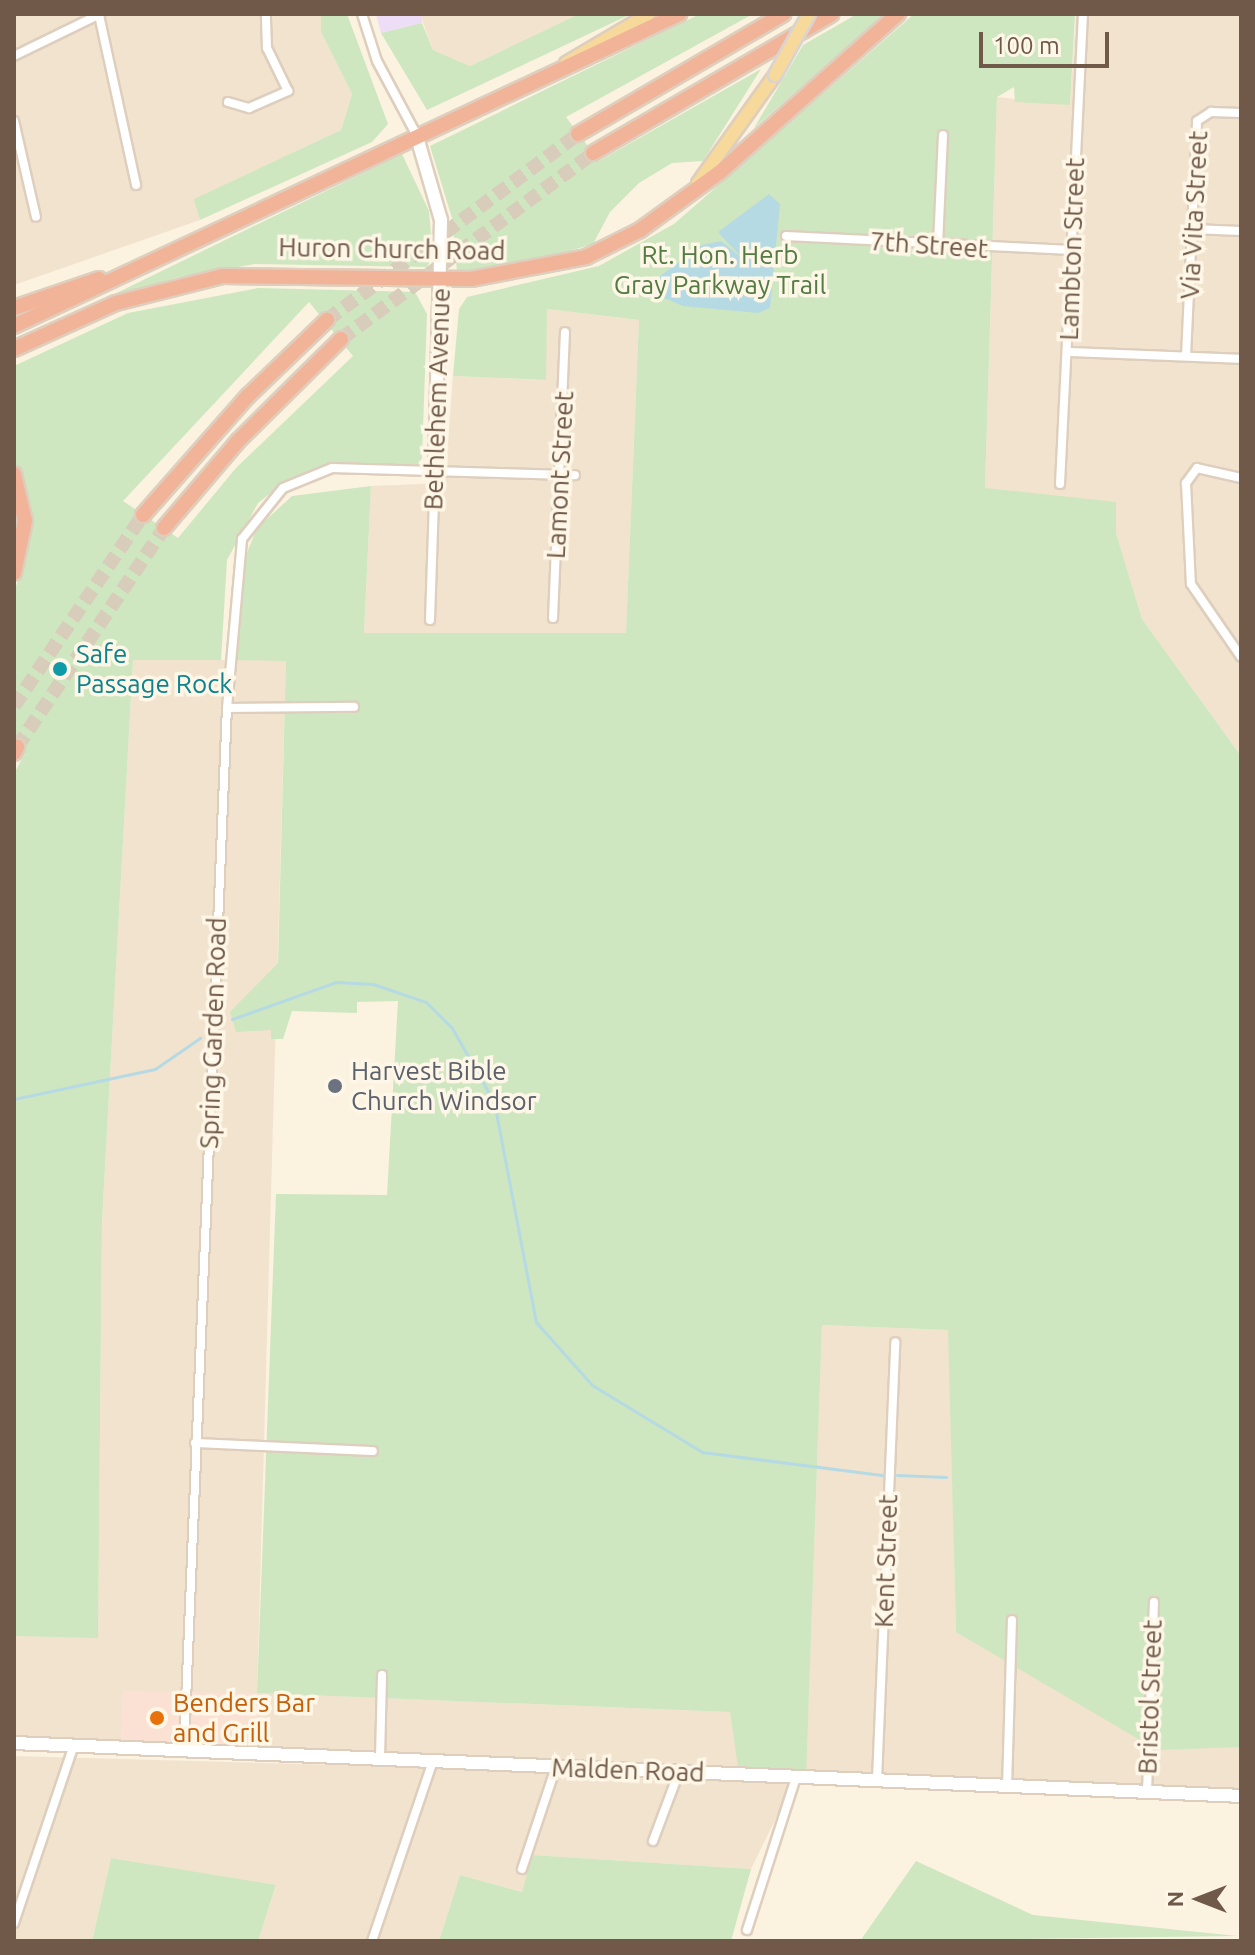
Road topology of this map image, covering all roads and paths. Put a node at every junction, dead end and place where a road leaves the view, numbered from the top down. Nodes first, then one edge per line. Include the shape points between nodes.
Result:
1 (100, 14) edge
2 (266, 14) edge
3 (362, 14) edge
4 (649, 14) edge
5 (679, 14) edge
6 (783, 14) edge
7 (809, 14) edge
8 (832, 14) edge
9 (898, 14) edge
10 (1083, 14) edge
11 (14, 56) edge
12 (566, 63) junction
13 (228, 102) dead end
14 (1241, 113) edge
15 (14, 121) edge
16 (416, 134) junction
17 (578, 134) tunnel mouth
18 (943, 135) dead end
19 (593, 153) tunnel mouth
20 (136, 185) dead end
21 (686, 197) junction
22 (36, 217) dead end
23 (1192, 229) junction
24 (1241, 231) edge
25 (786, 236) dead end
26 (938, 245) junction
27 (1072, 250) junction
28 (123, 274) junction
29 (442, 278) junction
30 (14, 308) edge
31 (327, 320) tunnel mouth
32 (14, 326) edge
33 (565, 332) dead end
34 (341, 339) tunnel mouth
35 (14, 349) edge
36 (1068, 352) junction
37 (1186, 356) junction
38 (1241, 359) edge
39 (435, 470) junction
40 (14, 474) edge
41 (561, 474) junction
42 (575, 475) dead end
43 (1241, 478) edge
44 (1060, 484) dead end
45 (143, 515) tunnel mouth
46 (164, 528) tunnel mouth
47 (14, 573) edge
48 (553, 618) dead end
49 (430, 620) dead end
50 (1237, 643) edge
51 (1241, 657) edge
52 (354, 707) dead end
53 (227, 708) junction
54 (895, 1342) dead end
55 (195, 1443) junction
56 (373, 1451) dead end
57 (1154, 1602) dead end
58 (1012, 1620) dead end
59 (382, 1675) dead end
60 (14, 1743) edge
61 (74, 1745) junction
62 (184, 1750) junction
63 (380, 1758) junction
64 (433, 1761) junction
65 (556, 1767) junction
66 (679, 1772) junction
67 (796, 1777) junction
68 (877, 1780) junction
69 (1007, 1788) junction
70 (1147, 1792) junction
71 (1241, 1796) edge
72 (653, 1841) dead end
73 (522, 1869) dead end
74 (14, 1923) edge
75 (747, 1930) dead end
76 (372, 1941) edge

1 - 11 street
1 - 20 street
2 - 13 street via 267,48 288,91 249,108
3 - 16 street via 377,61
4 - 12 main road, Huron Church Road
5 - 12 highway
6 - 17 highway
7 - 21 main road, Huron Church Road, bridge via 775,75
8 - 19 highway
9 - 21 highway
10 - 27 street, Lambton Street
12 - 16 highway, Huron Church Road
14 - 23 street, Via Vita Street via 1211,112 1197,121
15 - 22 street
16 - 28 highway, Huron Church Road
16 - 29 main road, Bethlehem Avenue via 440,211
18 - 26 street
21 - 29 highway, Huron Church Road via 621,241 567,263 510,276
23 - 24 street
23 - 37 street, Via Vita Street
25 - 26 street, 7th Street
26 - 27 street, 7th Street
27 - 36 street, Lambton Street
28 - 30 highway
28 - 32 highway, Huron Church Road
29 - 35 highway, Huron Church Road via 223,276 137,296
29 - 39 main road, Bethlehem Avenue
31 - 45 highway
33 - 41 street, Lamont Street
34 - 46 highway via 257,421
36 - 37 street
36 - 44 street, Lambton Street
37 - 38 street
39 - 41 street, Spring Garden Road
39 - 49 street, Bethlehem Avenue
39 - 53 street, Spring Garden Road via 332,468 295,481 259,509 236,559
40 - 47 highway via 25,521
41 - 42 street, Spring Garden Road
41 - 48 street, Lamont Street
43 - 50 street via 1197,468 1186,483 1189,576
50 - 51 street
52 - 53 street
53 - 55 street, Spring Garden Road
54 - 68 street, Kent Street
55 - 56 street
55 - 62 street, Spring Garden Road
57 - 70 street, Bristol Street
58 - 69 street
59 - 63 street
60 - 61 main road, Malden Road
61 - 62 main road, Malden Road
61 - 74 street
62 - 63 main road, Malden Road
63 - 64 main road, Malden Road
64 - 65 main road, Malden Road
64 - 76 street
65 - 66 main road, Malden Road
65 - 73 street
66 - 67 main road, Malden Road
66 - 72 street
67 - 68 main road, Malden Road
67 - 75 street
68 - 69 main road, Malden Road
69 - 70 main road, Malden Road
70 - 71 main road, Malden Road

